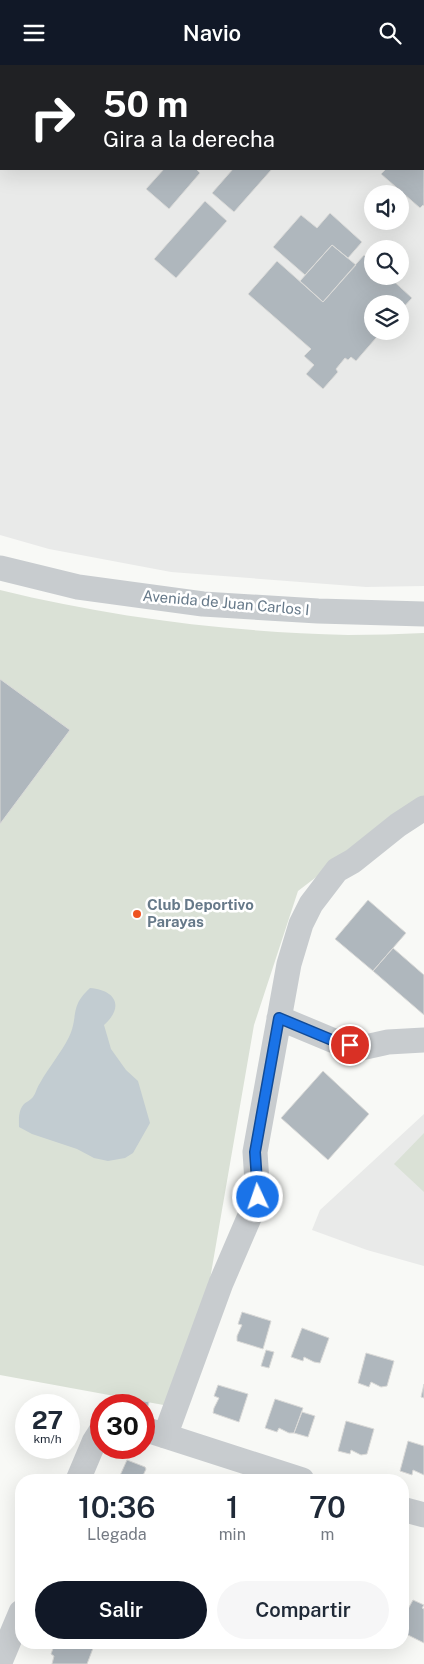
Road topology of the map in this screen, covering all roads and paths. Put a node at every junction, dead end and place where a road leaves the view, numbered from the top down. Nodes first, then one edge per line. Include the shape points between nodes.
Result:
1 (0, 568) edge
2 (424, 614) edge
3 (424, 808) edge
4 (279, 1018) junction
5 (424, 1040) edge
6 (155, 1431) edge
7 (155, 1433) edge
8 (90, 1452) edge
9 (81, 1474) edge
10 (283, 1474) edge
11 (409, 1511) edge
12 (424, 1515) edge
13 (15, 1626) edge
14 (0, 1662) edge

1 - 2 street, Avenida de Juan Carlos I via 78,587 203,604
3 - 4 street via 337,870 311,904 295,941
4 - 5 street via 339,1043 361,1048 388,1042
4 - 6 street via 255,1152 258,1197
7 - 10 street
8 - 9 street
11 - 12 street
13 - 14 street

